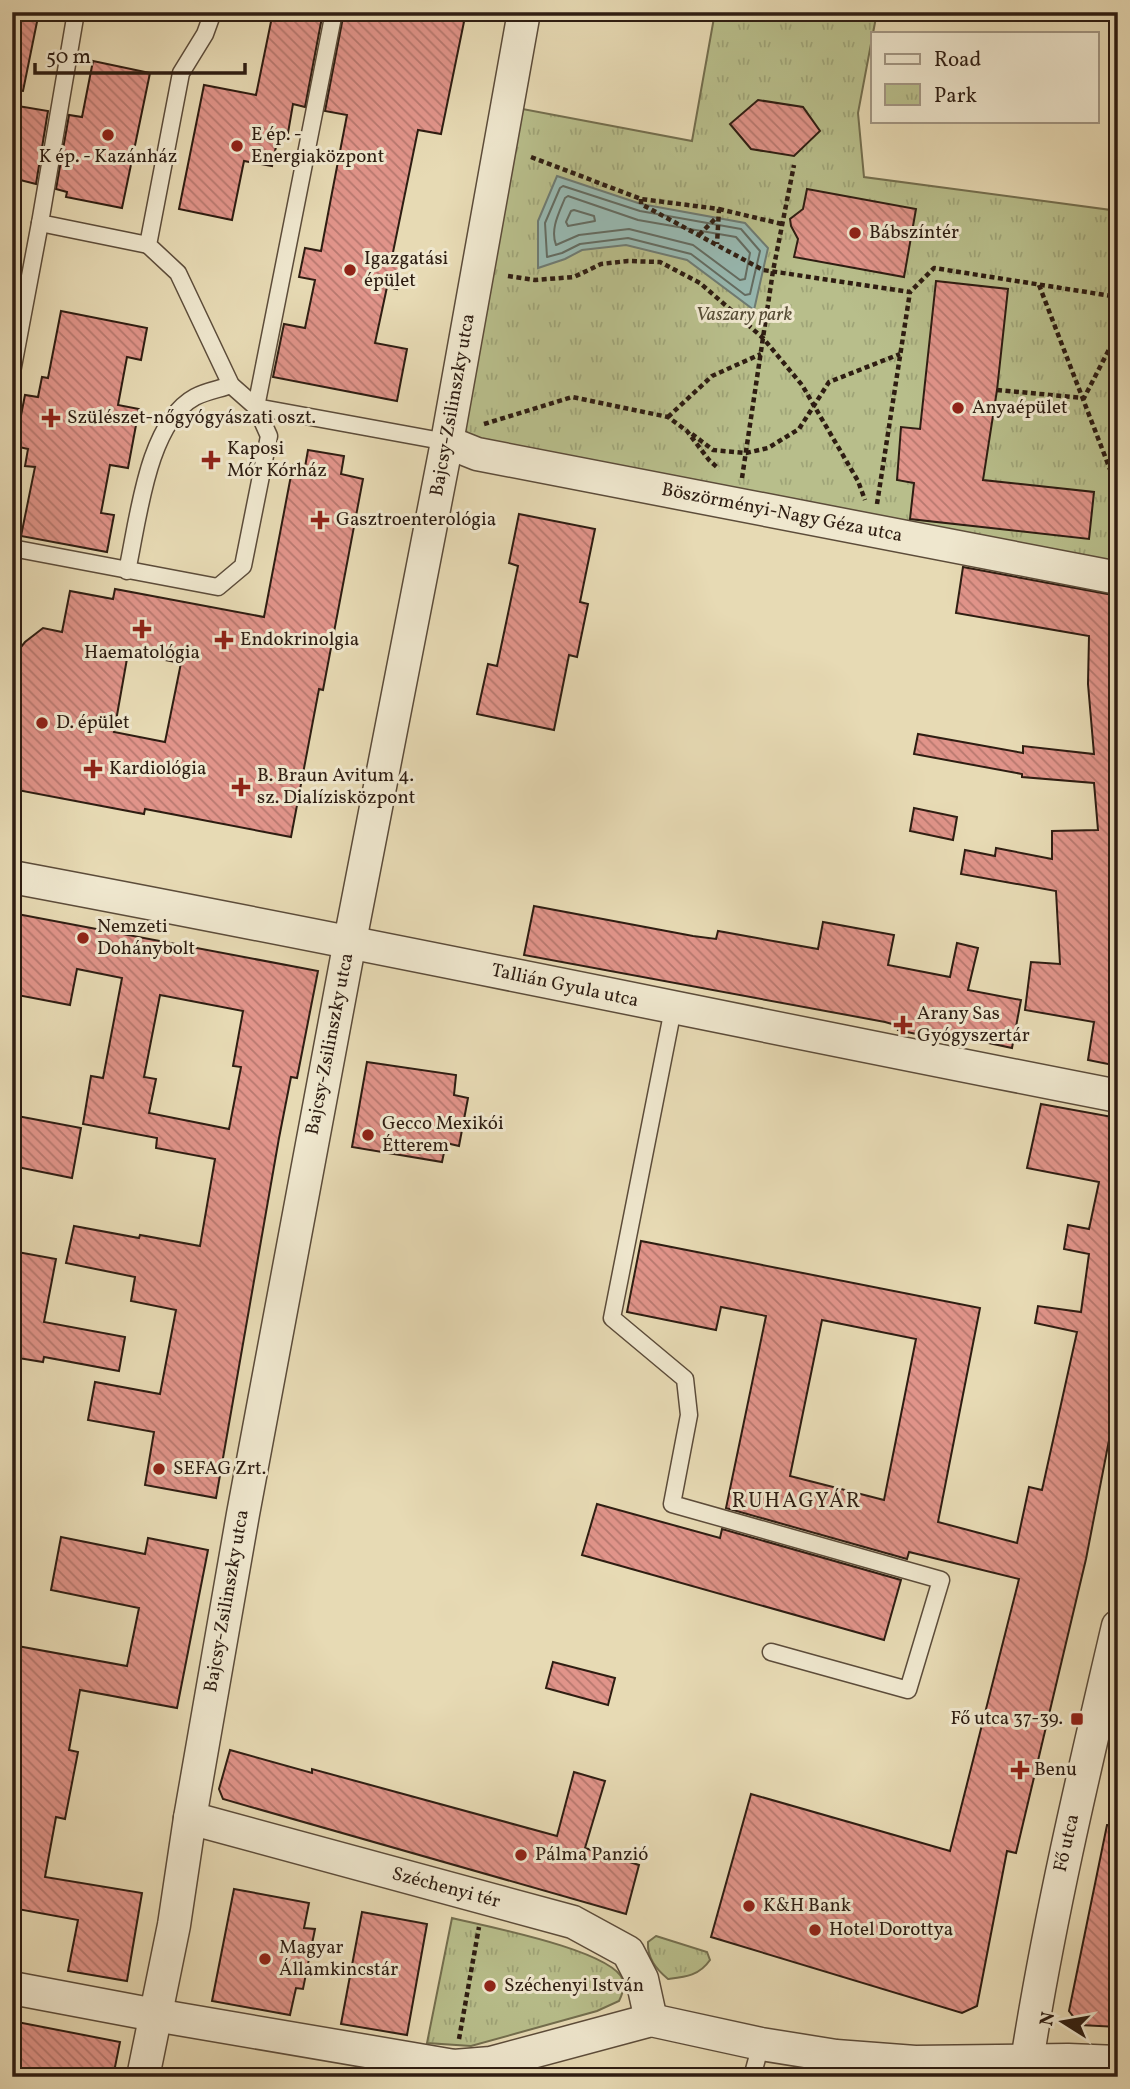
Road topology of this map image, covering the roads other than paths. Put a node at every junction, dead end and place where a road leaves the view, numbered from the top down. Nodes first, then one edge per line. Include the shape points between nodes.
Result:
1 (76, 12) edge
2 (213, 12) edge
3 (334, 12) edge
4 (524, 12) edge
5 (40, 223) junction
6 (148, 245) junction
7 (16, 332) edge
8 (12, 372) edge
9 (231, 385) junction
10 (256, 407) junction
11 (447, 442) junction
12 (12, 548) edge
13 (127, 571) junction
14 (1118, 578) edge
15 (12, 877) edge
16 (350, 940) junction
17 (673, 1009) junction
18 (1118, 1096) edge
19 (1118, 1626) edge
20 (771, 1652) dead end
21 (190, 1818) junction
22 (12, 1988) edge
23 (156, 2015) junction
24 (651, 2021) junction
25 (761, 2044) junction
26 (1027, 2061) junction
27 (1118, 2062) edge
28 (144, 2077) edge
29 (752, 2077) edge

1 - 5 lane
2 - 6 lane via 181,72
3 - 10 lane
4 - 11 street, Bajcsy-Zsilinszky utca
5 - 6 lane
5 - 7 lane
6 - 9 lane via 178,273
7 - 8 lane
9 - 10 lane
9 - 13 lane via 195,397 174,414 153,451
10 - 11 lane
10 - 13 lane via 269,436 243,566 218,587
11 - 14 street, Böszörményi-Nagy Géza utca via 477,454 740,497
11 - 16 street, Bajcsy-Zsilinszky utca
12 - 13 lane
15 - 16 street, Tallián Gyula utca
16 - 17 street, Tallián Gyula utca
16 - 21 street, Bajcsy-Zsilinszky utca
17 - 18 street, Tallián Gyula utca
17 - 20 lane via 612,1318 685,1379 689,1415 671,1504 941,1580 908,1690
19 - 26 street, Fő utca via 1059,1877
21 - 23 street, Bajcsy-Zsilinszky utca
21 - 24 street, Széchenyi tér via 573,1922 628,1952 642,1979
22 - 23 street
23 - 24 street via 454,2066 491,2063
23 - 28 street, Bajcsy-Zsilinszky utca
24 - 25 street
25 - 26 street via 915,2062
25 - 29 lane
26 - 27 street

